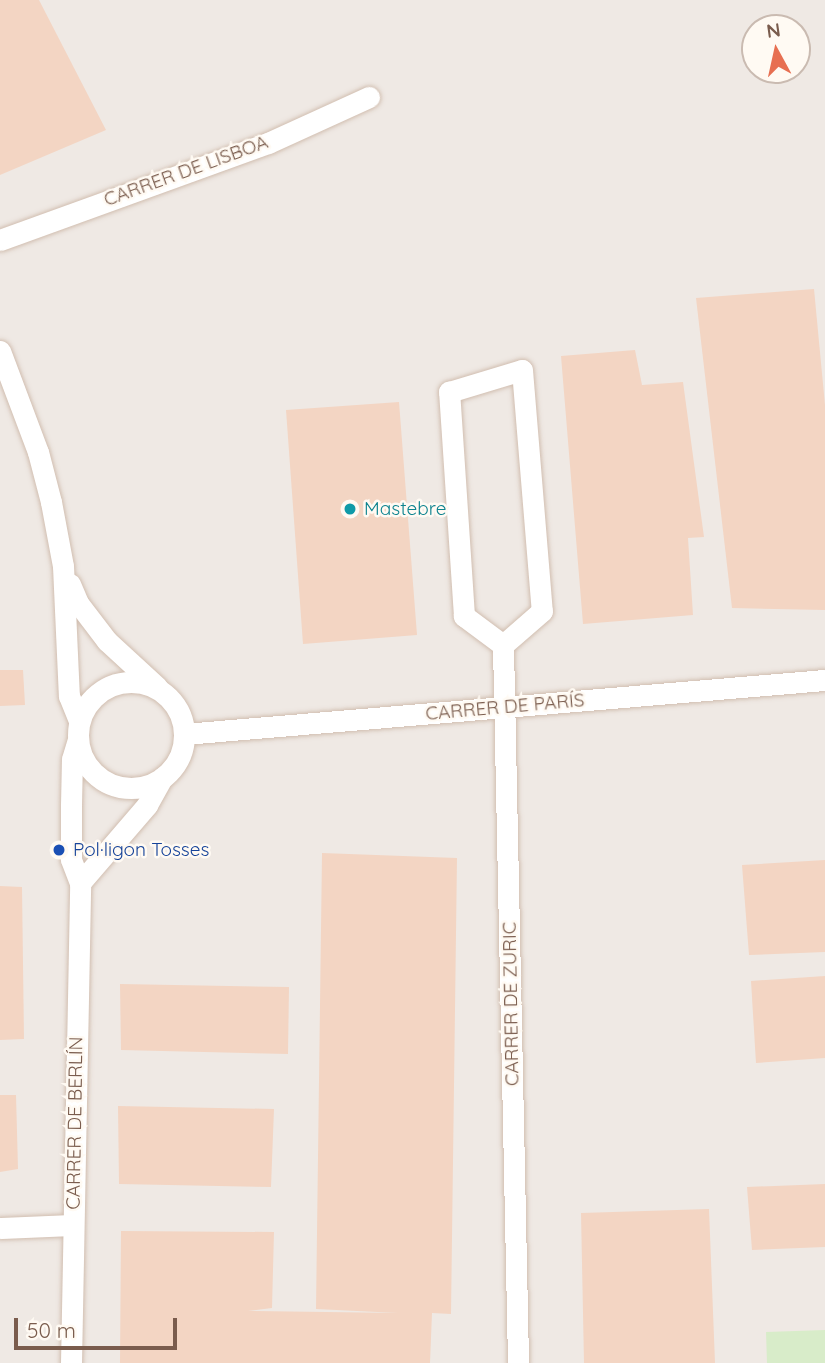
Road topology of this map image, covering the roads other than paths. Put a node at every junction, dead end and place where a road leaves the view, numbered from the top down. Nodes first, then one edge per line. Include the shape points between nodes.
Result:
1 (369, 97) dead end
2 (0, 240) edge
3 (0, 351) edge
4 (63, 566) junction
5 (502, 645) junction
6 (825, 680) edge
7 (161, 690) junction
8 (505, 708) junction
9 (78, 730) junction
10 (184, 734) junction
11 (162, 778) junction
12 (80, 883) junction
13 (73, 1225) junction
14 (0, 1228) edge
15 (71, 1363) edge
16 (518, 1363) edge

1 - 2 street, CARRER DE LISBOA via 268,143
3 - 4 street, CARRER DE BERLÍN via 38,452
4 - 7 street, CARRER DE BERLÍN via 78,603 107,641
4 - 9 street, CARRER DE BERLÍN via 69,696
5 - 5 street via 542,611 522,370 449,392 464,616
5 - 8 street, CARRER DE ZURIC
6 - 8 street, CARRER DE PARÍS
7 - 9 street via 129,681 112,685 92,699
7 - 10 street via 177,710
8 - 10 street, CARRER DE PARÍS
8 - 16 street, CARRER DE ZURIC
9 - 11 street via 89,769 101,779 132,788
9 - 12 street, CARRER DE BERLÍN via 72,759 71,859
10 - 11 street via 178,759
11 - 12 street via 147,805
12 - 13 street, CARRER DE BERLÍN
13 - 14 street
13 - 15 street, CARRER DE BERLÍN

